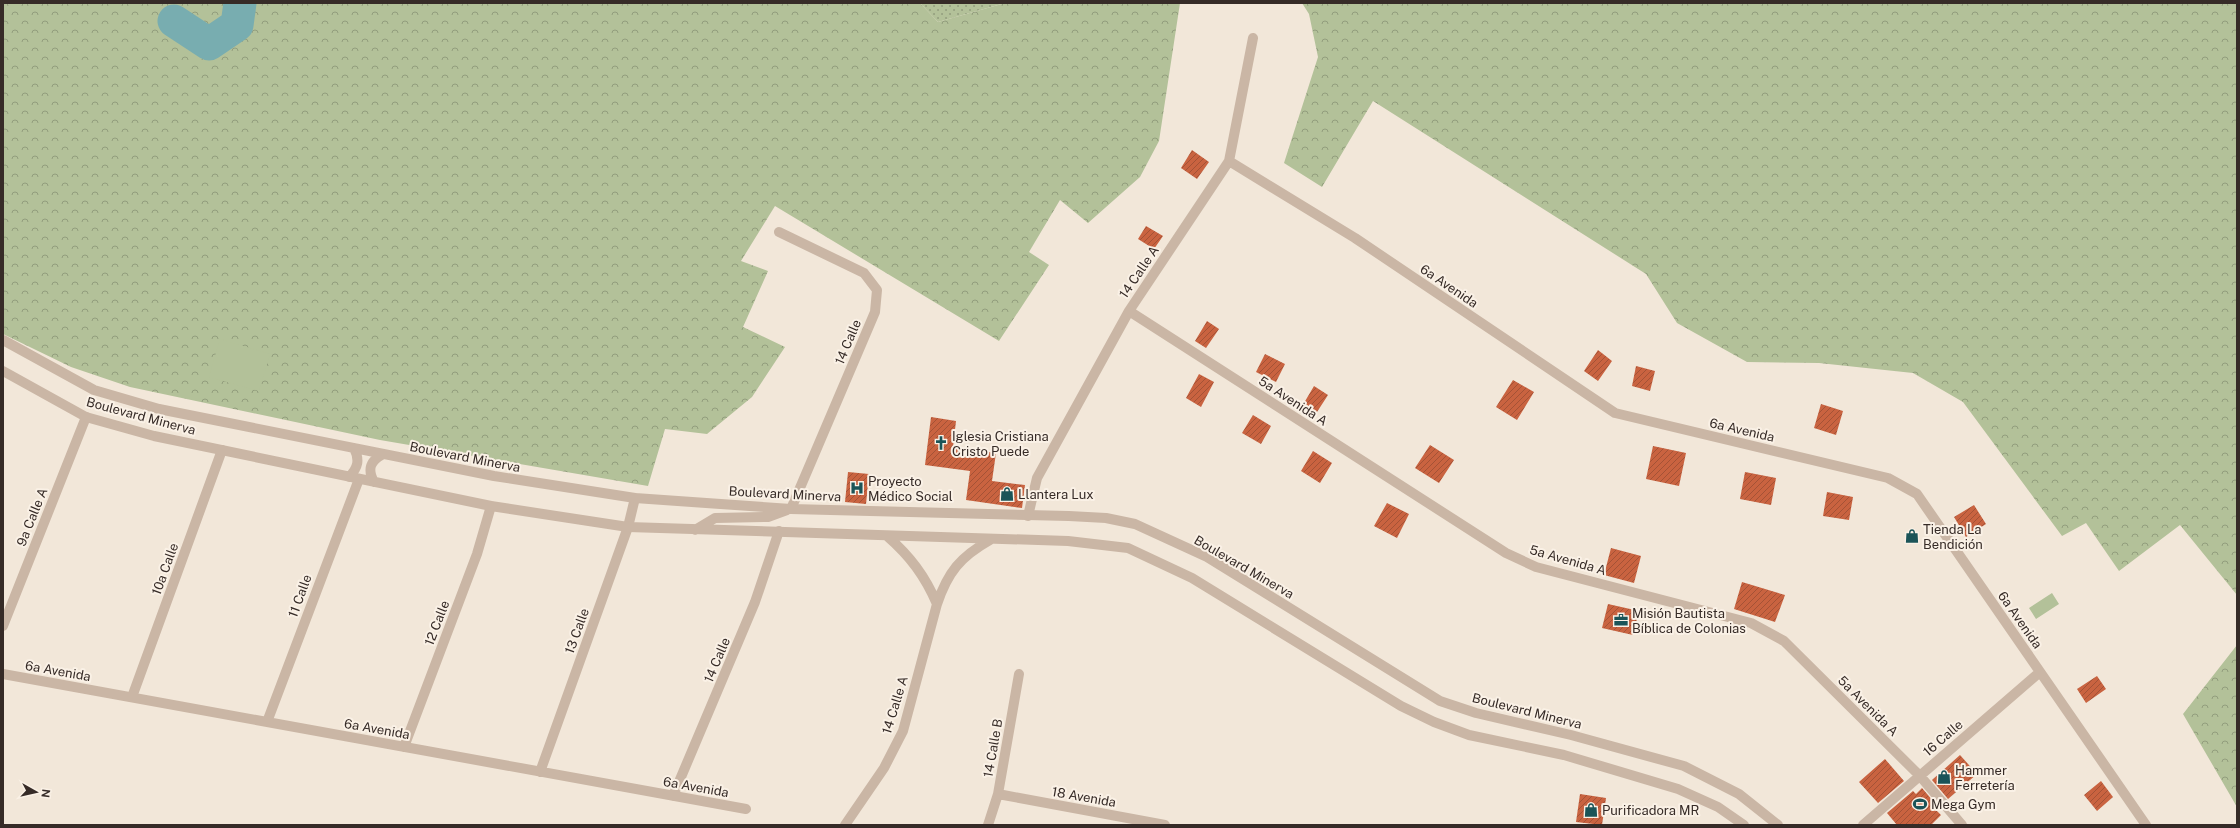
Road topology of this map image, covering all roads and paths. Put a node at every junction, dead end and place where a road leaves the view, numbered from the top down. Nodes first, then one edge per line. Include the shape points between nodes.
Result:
1 (1253, 38) dead end
2 (1229, 161) junction
3 (779, 232) dead end
4 (1129, 311) junction
5 (3, 340) edge
6 (3, 371) edge
7 (86, 417) junction
8 (354, 448) junction
9 (222, 450) junction
10 (383, 454) junction
11 (354, 478) junction
12 (374, 482) junction
13 (635, 498) junction
14 (491, 506) junction
15 (791, 509) junction
16 (1028, 516) junction
17 (628, 528) junction
18 (695, 530) junction
19 (779, 531) junction
20 (888, 536) junction
21 (990, 540) junction
22 (937, 604) junction
23 (3, 626) edge
24 (2040, 672) junction
25 (3, 674) edge
26 (1019, 674) dead end
27 (132, 697) junction
28 (267, 722) junction
29 (404, 747) junction
30 (540, 772) junction
31 (1920, 776) junction
32 (998, 794) junction
33 (673, 796) junction
34 (746, 809) dead end
35 (845, 825) edge
36 (988, 825) edge
37 (1165, 825) edge
38 (1744, 825) edge
39 (1778, 825) edge
40 (1863, 825) edge
41 (1962, 825) edge
42 (2146, 825) edge

1 - 2 street, 14 Calle A
2 - 4 street, 14 Calle A
2 - 24 street, 6a Avenida via 1355,238 1615,413 1888,478 1916,494
3 - 15 street, 14 Calle via 864,273 877,290 875,312
4 - 16 street, 14 Calle A via 1037,478
4 - 31 street, 5a Avenida A via 1506,553 1536,566 1751,623 1784,641
5 - 8 street, Boulevard Minerva via 94,390 159,409
6 - 7 street, Boulevard Minerva
7 - 9 street, Boulevard Minerva via 154,436
7 - 23 street, 9a Calle A
8 - 10 street, Boulevard Minerva
8 - 11 street, 11 Calle via 358,464
9 - 11 street, Boulevard Minerva
9 - 27 street, 10a Calle
10 - 12 street via 375,458 370,465 370,474
10 - 13 street, Boulevard Minerva via 494,476
11 - 12 street, Boulevard Minerva
11 - 28 street, 11 Calle
12 - 14 street, Boulevard Minerva
13 - 15 street, Boulevard Minerva
13 - 17 street, 13 Calle
14 - 17 street, Boulevard Minerva
14 - 29 street, 12 Calle via 477,554
15 - 16 street, Boulevard Minerva
15 - 18 street via 768,517 715,518
16 - 39 street, Boulevard Minerva via 1106,518 1135,524 1207,557 1440,701 1476,713 1684,766 1739,794
17 - 18 street, Boulevard Minerva
17 - 30 street, 13 Calle
18 - 19 street, Boulevard Minerva
19 - 20 street, Boulevard Minerva
19 - 33 street, 14 Calle via 755,602
20 - 21 street, Boulevard Minerva
20 - 22 street via 917,566
21 - 22 street, 14 Calle A via 972,550 956,565 944,583
21 - 38 street, Boulevard Minerva via 1068,541 1128,548 1192,578 1400,706 1434,722 1469,735 1564,755 1678,789 1718,807
22 - 35 street, 14 Calle A via 903,731 884,768
24 - 31 street, 16 Calle
24 - 42 street, 6a Avenida
25 - 27 street, 6a Avenida
26 - 32 street, 14 Calle B
27 - 28 street, 6a Avenida
28 - 29 street, 6a Avenida
29 - 30 street, 6a Avenida
30 - 33 street, 6a Avenida
31 - 40 street, 16 Calle
31 - 41 street, 5a Avenida A
32 - 36 street, 14 Calle B
32 - 37 street, 18 Avenida
33 - 34 street, 6a Avenida

